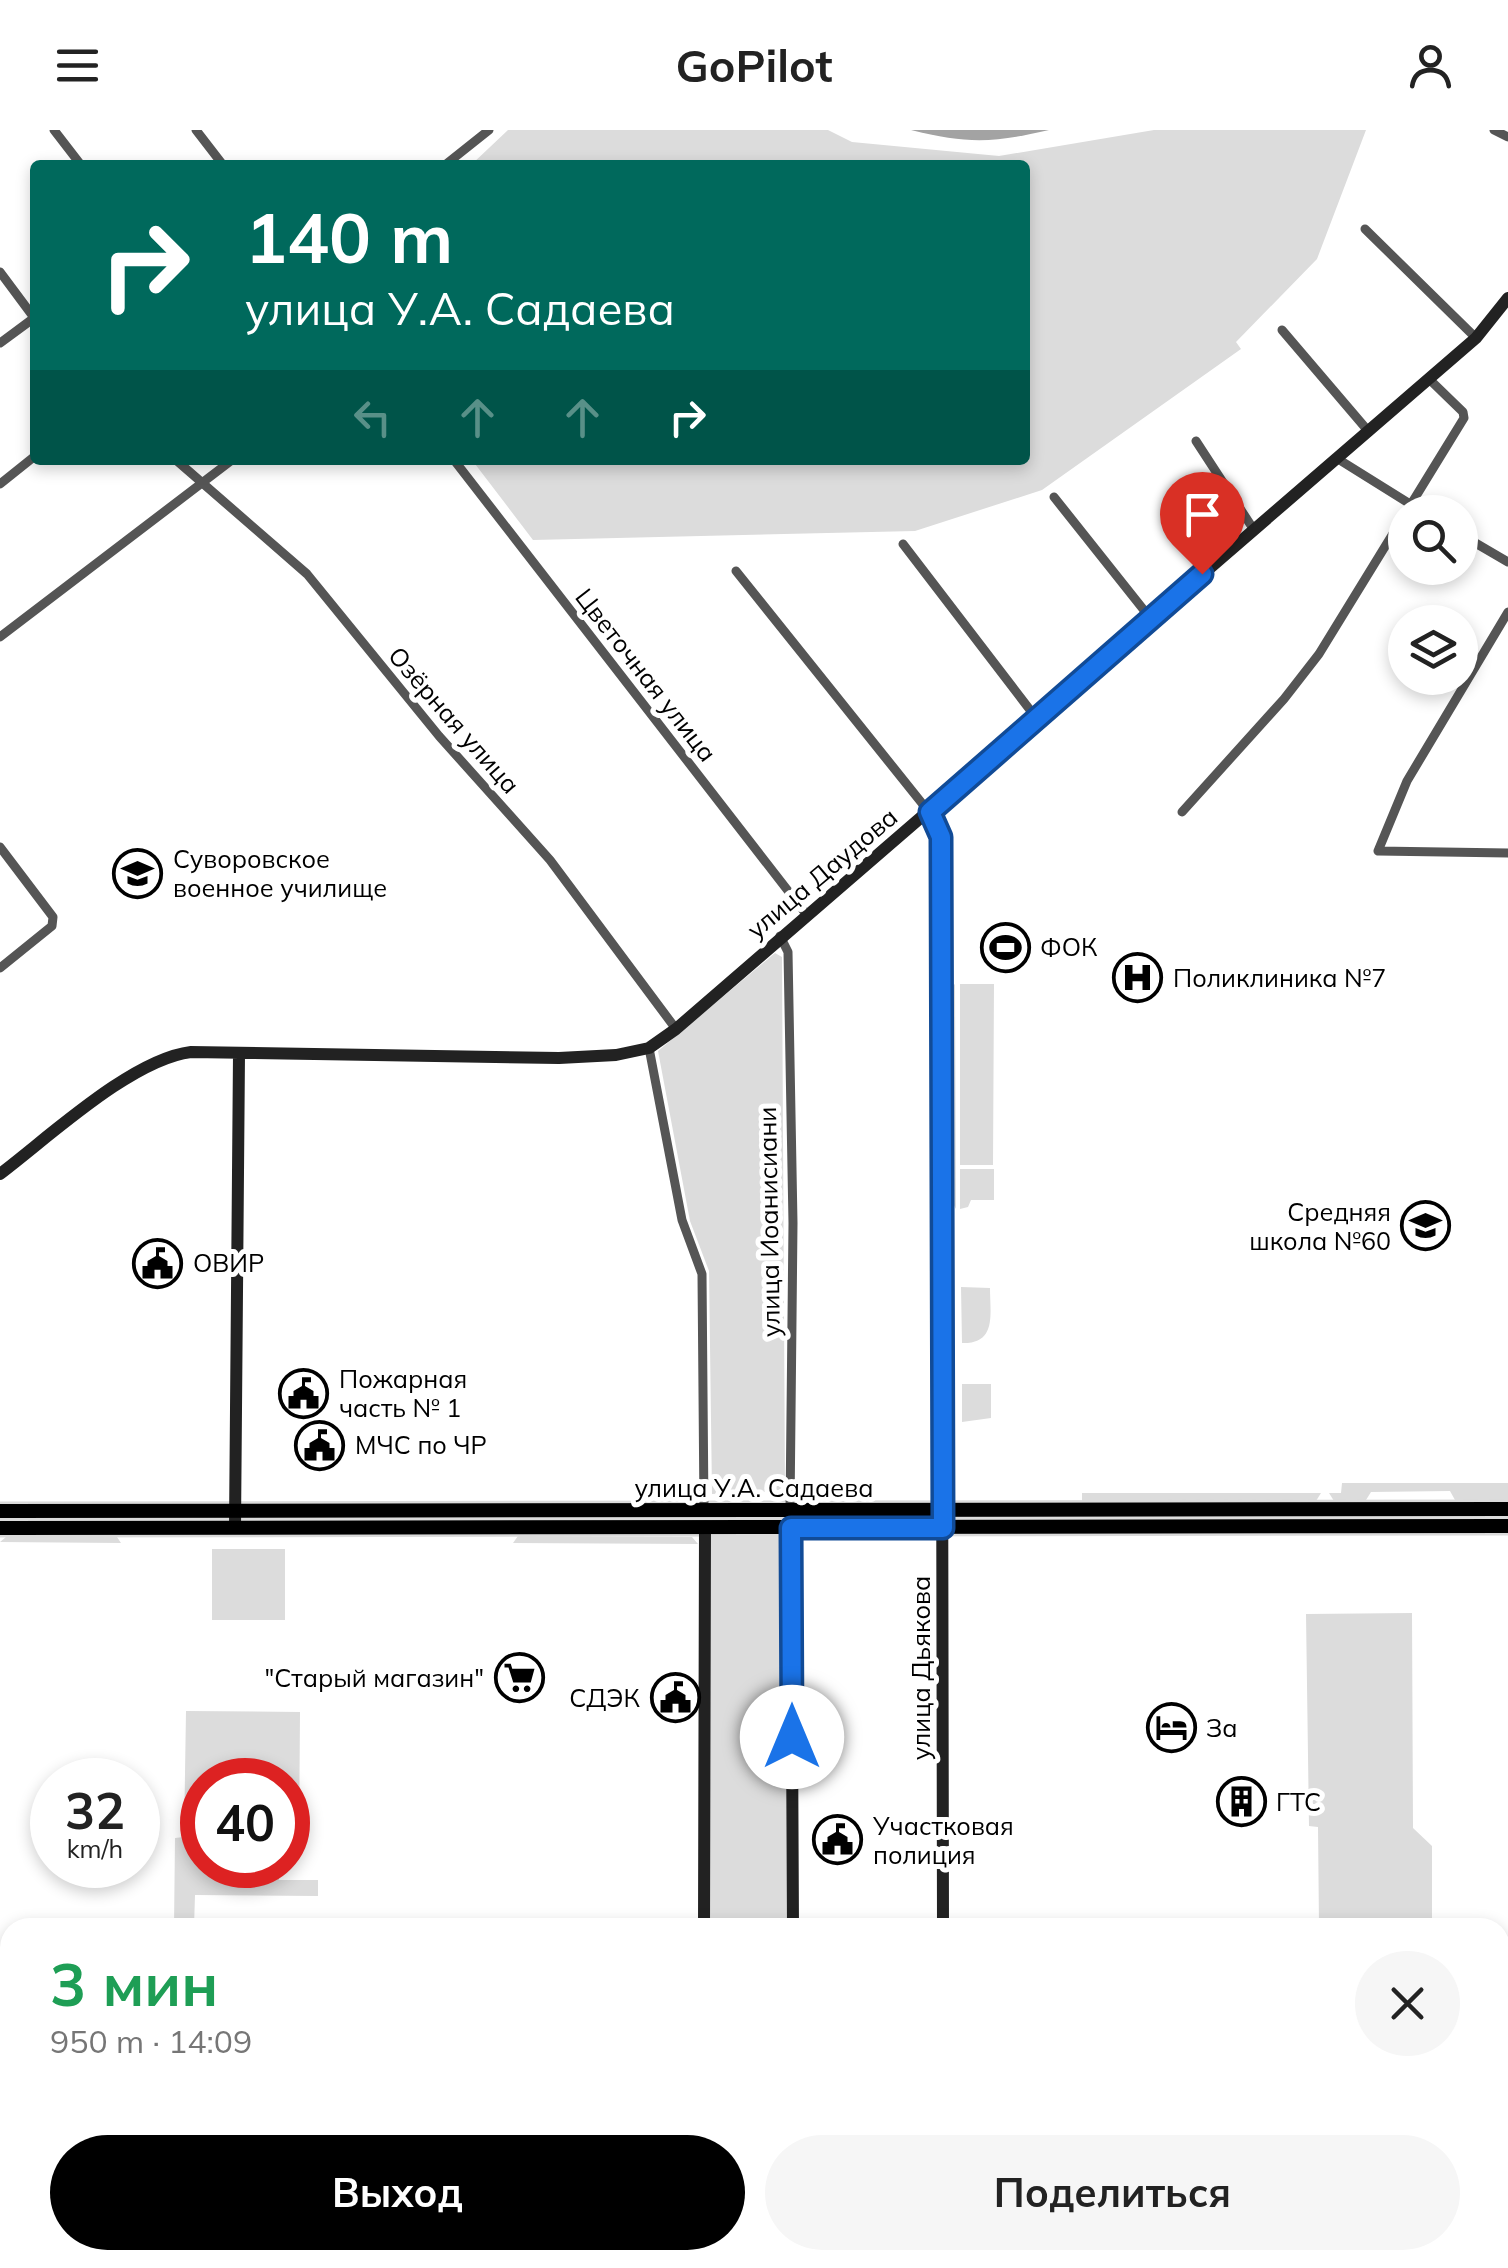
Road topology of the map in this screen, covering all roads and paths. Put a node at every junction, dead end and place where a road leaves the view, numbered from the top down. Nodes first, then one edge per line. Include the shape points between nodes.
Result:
1 (54, 130) edge
2 (196, 130) edge
3 (489, 130) edge
4 (1494, 130) edge
5 (1508, 137) edge
6 (77, 160) edge
7 (220, 160) edge
8 (451, 160) edge
9 (1365, 229) dead end
10 (0, 272) edge
11 (1508, 298) edge
12 (30, 311) edge
13 (30, 321) edge
14 (1282, 330) dead end
15 (1476, 338) junction
16 (0, 342) edge
17 (1429, 379) junction
18 (1369, 432) junction
19 (1196, 441) dead end
20 (1338, 459) junction
21 (30, 460) edge
22 (182, 465) edge
23 (225, 465) edge
24 (458, 465) edge
25 (202, 482) junction
26 (0, 484) edge
27 (1394, 495) edge
28 (1415, 495) edge
29 (1054, 496) dead end
30 (1254, 530) junction
31 (1388, 539) edge
32 (903, 544) dead end
33 (1478, 544) edge
34 (1508, 562) edge
35 (736, 571) dead end
36 (1508, 612) edge
37 (1150, 619) junction
38 (0, 637) edge
39 (1037, 719) junction
40 (930, 812) junction
41 (1182, 812) dead end
42 (0, 847) edge
43 (1508, 854) edge
44 (806, 914) junction
45 (780, 936) junction
46 (0, 968) edge
47 (676, 1029) junction
48 (650, 1048) junction
49 (239, 1054) junction
50 (0, 1174) edge
51 (1508, 1508) edge
52 (790, 1510) junction
53 (943, 1510) junction
54 (0, 1511) edge
55 (235, 1511) junction
56 (704, 1511) junction
57 (1508, 1526) edge
58 (0, 1528) edge
59 (235, 1528) junction
60 (704, 1528) junction
61 (791, 1528) junction
62 (943, 1528) junction
63 (704, 1918) edge
64 (793, 1918) edge
65 (943, 1918) edge

1 - 6 street
2 - 7 street
3 - 8 street
4 - 5 street
9 - 15 street
10 - 12 street
11 - 15 street, улица Даудова
13 - 16 street
14 - 18 street
15 - 17 street, улица Даудова
17 - 18 street, улица Даудова
17 - 28 street via 1465,416
18 - 20 street, улица Даудова
19 - 30 street
20 - 27 street
20 - 30 street, улица Даудова
21 - 26 street
22 - 25 street, Озёрная улица
23 - 25 street
24 - 44 street, Цветочная улица
25 - 38 street
25 - 47 street, Озёрная улица via 306,574 550,860
29 - 37 street
30 - 37 street, улица Даудова
31 - 41 street via 1284,699
32 - 39 street
33 - 34 street
35 - 40 street
36 - 43 street via 1408,781 1378,852
37 - 39 street, улица Даудова
39 - 40 street, улица Даудова
40 - 44 street, улица Даудова
40 - 53 street, улица Дьякова via 941,837
42 - 46 street via 53,918 52,926
44 - 45 street, улица Даудова
45 - 47 street, улица Даудова
45 - 52 street, улица Иоанисиани via 788,952 793,1223
47 - 48 street, улица Даудова
48 - 49 street, улица Даудова via 559,1058
48 - 56 street via 682,1220 702,1274
49 - 50 street, улица Даудова via 191,1052 154,1061
49 - 55 street
51 - 53 main road, улица У.А. Садаева
52 - 53 main road, улица У.А. Садаева
52 - 56 main road, улица У.А. Садаева
53 - 62 street, улица Дьякова
54 - 55 main road, улица У.А. Садаева
55 - 56 main road, улица У.А. Садаева
55 - 59 street
57 - 62 main road, улица У.А. Садаева
58 - 59 main road, улица У.А. Садаева
59 - 60 main road, улица У.А. Садаева
60 - 61 main road, улица У.А. Садаева
60 - 63 street
61 - 62 main road, улица У.А. Садаева
61 - 64 street
62 - 65 street, улица Дьякова

